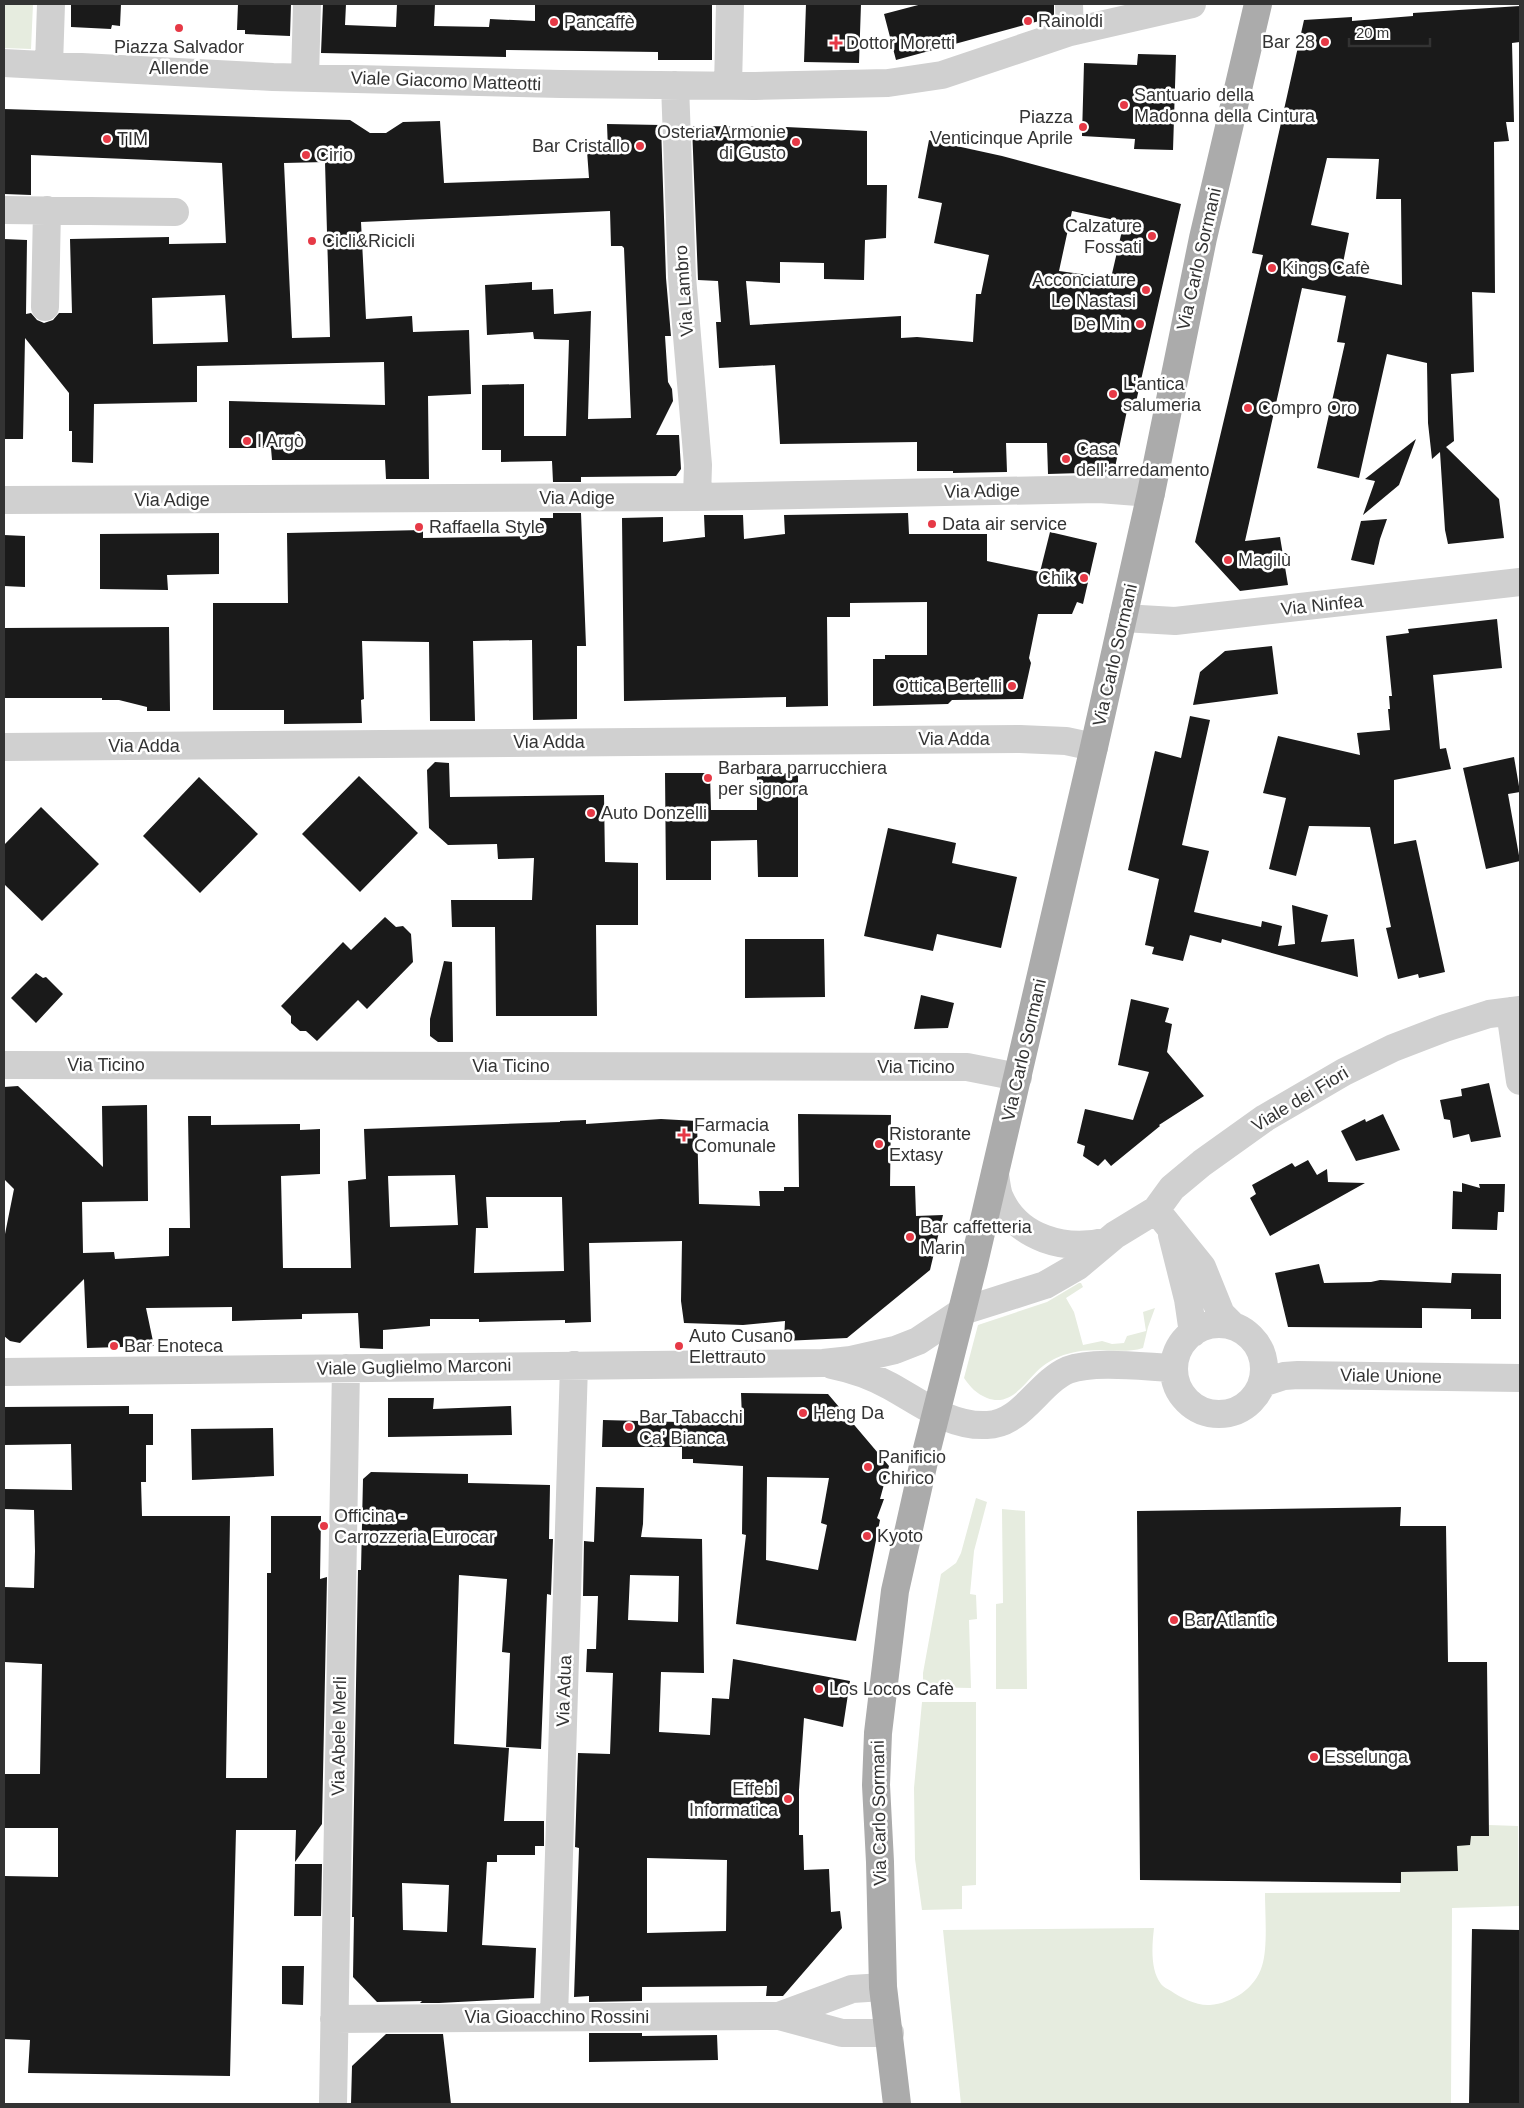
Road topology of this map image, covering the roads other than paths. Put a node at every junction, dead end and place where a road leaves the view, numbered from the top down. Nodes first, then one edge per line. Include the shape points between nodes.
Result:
1 (50, 4) edge
2 (307, 4) edge
3 (730, 4) edge
4 (1069, 4) edge
5 (1192, 4) edge
6 (1258, 4) edge
7 (1070, 32) junction
8 (4, 62) edge
9 (49, 65) junction
10 (305, 77) junction
11 (676, 85) junction
12 (728, 85) junction
13 (4, 210) edge
14 (47, 210) junction
15 (175, 212) dead end
16 (45, 308) dead end
17 (1151, 492) junction
18 (697, 497) junction
19 (4, 500) edge
20 (1520, 582) edge
21 (1123, 618) junction
22 (4, 747) edge
23 (1094, 747) junction
24 (1515, 1010) edge
25 (4, 1064) edge
26 (1018, 1077) junction
27 (1520, 1081) edge
28 (995, 1174) junction
29 (1163, 1219) junction
30 (1108, 1241) junction
31 (963, 1311) junction
32 (1233, 1326) junction
33 (1193, 1333) junction
34 (823, 1363) junction
35 (574, 1364) junction
36 (346, 1368) junction
37 (1174, 1368) junction
38 (4, 1372) edge
39 (1520, 1378) edge
40 (1262, 1383) junction
41 (936, 1414) junction
42 (883, 1987) junction
43 (779, 2016) junction
44 (554, 2017) junction
45 (334, 2019) junction
46 (890, 2033) junction
47 (333, 2104) edge
48 (897, 2104) edge

1 - 9 street
2 - 10 street
3 - 12 street
4 - 7 street
5 - 7 street
6 - 17 main road, Via Carlo Sormani via 1196,274
7 - 12 street, Viale Giacomo Matteotti via 942,75 888,83
8 - 9 street, Viale Giacomo Matteotti
9 - 10 street, Viale Giacomo Matteotti
10 - 11 street, Viale Giacomo Matteotti
11 - 12 street, Viale Giacomo Matteotti
11 - 18 street, Via Lambro via 682,277 698,464
13 - 14 street
14 - 15 street
14 - 16 street
17 - 18 street, Via Adige via 1099,488
17 - 21 main road, Via Carlo Sormani
18 - 19 street, Via Adige
20 - 21 street, Via Ninfea via 1175,621
21 - 23 main road, Via Carlo Sormani
22 - 23 street, Via Adda via 1020,738 1066,741
23 - 26 main road, Via Carlo Sormani
24 - 27 street
24 - 29 street, Viale dei Fiori via 1489,1014 1393,1048 1344,1072 1266,1118 1172,1188
25 - 26 street, Via Ticino via 967,1067
26 - 28 main road, Via Carlo Sormani
28 - 30 street, Viale dei Fiori via 999,1195 1008,1212 1032,1234 1068,1244 1093,1245
28 - 31 main road, Via Carlo Sormani
29 - 30 street, Viale dei Fiori
29 - 32 street via 1202,1267 1221,1314
29 - 33 street via 1188,1299
30 - 31 street, Viale dei Fiori via 1078,1266 1045,1285
31 - 34 street, Viale Guglielmo Marconi via 918,1341 874,1355
31 - 41 main road, Via Carlo Sormani
32 - 33 street via 1212,1324
32 - 40 street via 1248,1334 1262,1352 1265,1368
33 - 37 street via 1179,1349
34 - 35 street, Viale Guglielmo Marconi
34 - 41 street, Viale Guglielmo Marconi via 866,1375
35 - 36 street, Viale Guglielmo Marconi
35 - 44 street, Via Adua
36 - 38 street, Viale Guglielmo Marconi
36 - 45 street, Via Abele Merli
37 - 40 street via 1178,1387 1185,1398 1208,1412 1228,1413 1241,1408 1252,1400
37 - 41 street via 1089,1366 1074,1369 1049,1381 1009,1418 987,1426
39 - 40 street, Viale Unione via 1298,1375
41 - 42 main road, Via Carlo Sormani via 895,1591 878,1733 876,1785
42 - 43 street, Via Gioacchino Rossini via 852,1989
42 - 46 main road, Via Carlo Sormani
43 - 44 street, Via Gioacchino Rossini
43 - 46 street, Via Gioacchino Rossini via 842,2033
44 - 45 street, Via Gioacchino Rossini
45 - 47 street, Via Abele Merli
46 - 48 main road, Via Carlo Sormani

